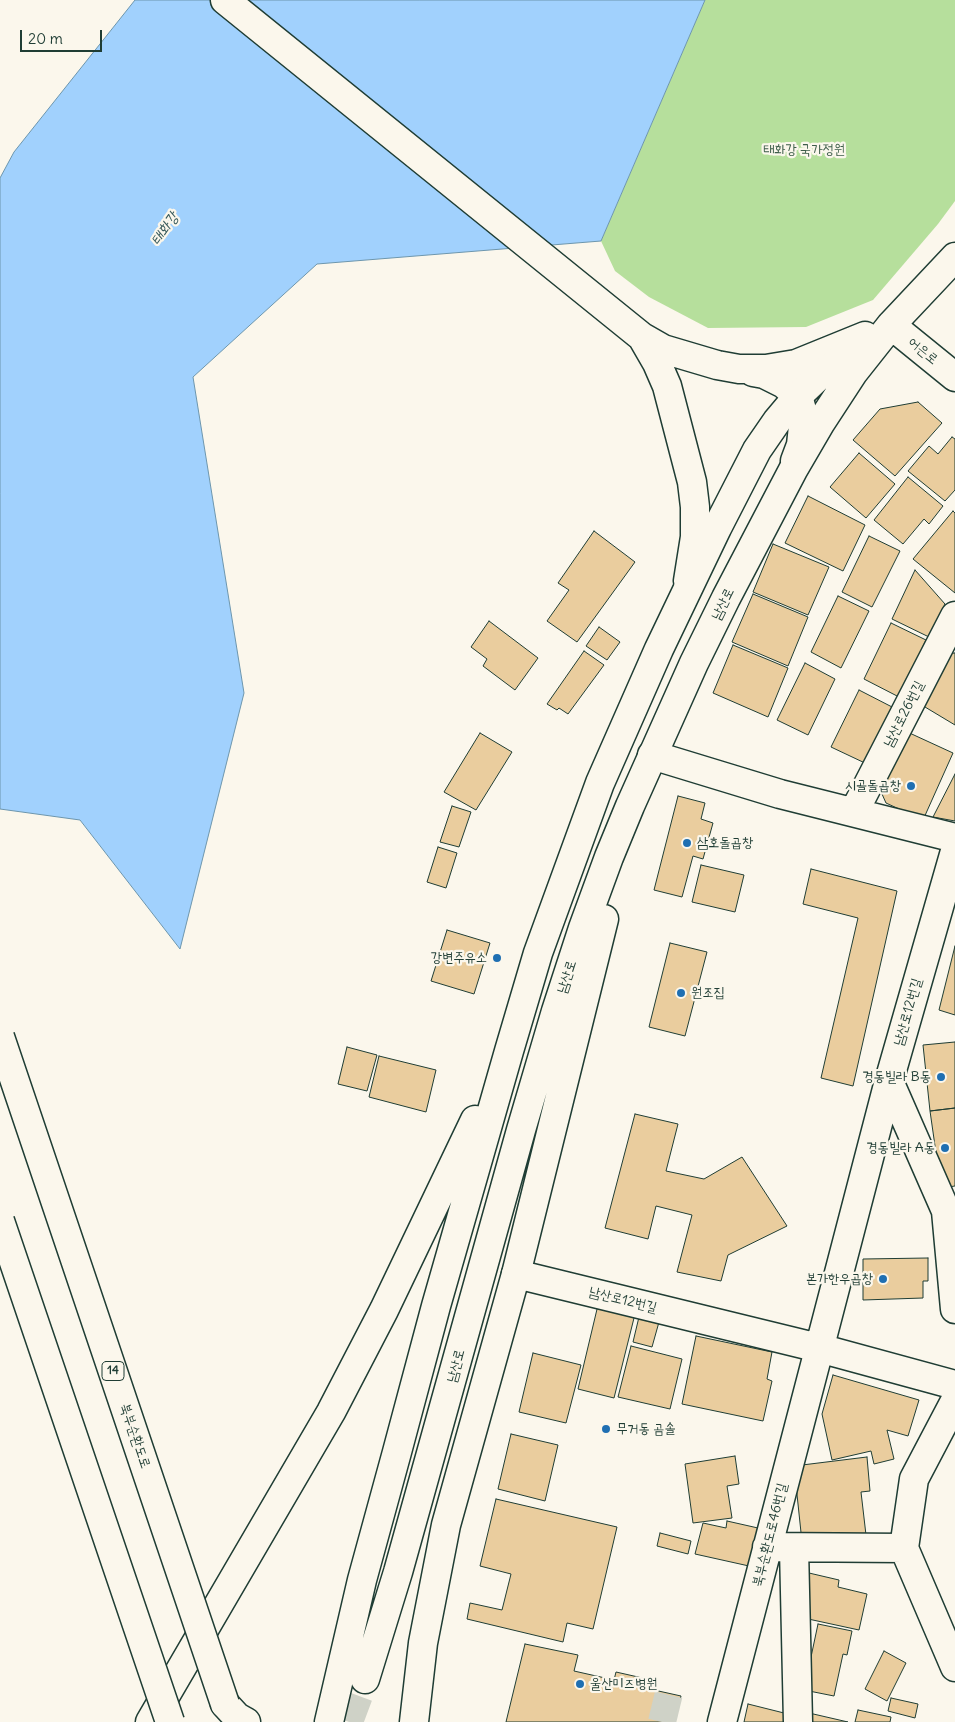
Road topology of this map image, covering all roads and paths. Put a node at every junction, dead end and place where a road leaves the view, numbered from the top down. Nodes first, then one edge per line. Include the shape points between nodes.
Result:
1 (225, 0) edge
2 (955, 257) edge
3 (891, 324) junction
4 (642, 337) junction
5 (739, 369) junction
6 (955, 377) edge
7 (798, 396) junction
8 (793, 470) junction
9 (685, 596) junction
10 (954, 618) edge
11 (652, 755) junction
12 (854, 812) junction
13 (955, 838) edge
14 (955, 851) edge
15 (0, 1037) edge
16 (509, 1052) junction
17 (889, 1080) junction
18 (0, 1221) edge
19 (516, 1274) junction
20 (955, 1309) edge
21 (818, 1348) junction
22 (955, 1385) edge
23 (955, 1401) edge
24 (767, 1548) junction
25 (794, 1548) junction
26 (904, 1548) junction
27 (955, 1667) edge
28 (365, 1679) tunnel mouth
29 (335, 1696) junction
30 (228, 1713) edge
31 (150, 1722) edge
32 (170, 1722) edge
33 (246, 1722) edge
34 (317, 1722) edge
35 (329, 1722) edge
36 (414, 1722) edge
37 (722, 1722) edge
38 (798, 1722) edge

1 - 4 main road
2 - 3 main road, 남산로
3 - 5 main road via 796,364
3 - 6 main road, 어은로
3 - 7 main road, 남산로 via 827,369
3 - 8 main road, 남산로 via 853,373
4 - 5 main road via 663,349
4 - 9 main road via 667,386 692,482 695,537
5 - 7 main road via 764,374
7 - 8 main road via 804,416 801,445
7 - 9 main road, 남산로 via 757,450
8 - 11 main road, 남산로 via 726,598
9 - 16 main road, 남산로 via 600,783 538,953
10 - 12 main road, 남산로26번길
11 - 12 main road via 780,794
11 - 19 main road via 597,944
11 - 28 main road, 남산로 via 608,857 556,1011
12 - 13 main road
14 - 17 main road, 남산로12번길
15 - 30 main road, 북부순환도로 / 14, bridge
16 - 29 main road via 436,1306 362,1580
16 - 31 main road via 331,1412
17 - 20 main road via 946,1211
17 - 21 main road, 남산로12번길
18 - 32 main road, bridge
19 - 21 main road, 남산로12번길
19 - 36 main road via 446,1525 422,1643
21 - 22 main road, 남산로12번길
21 - 24 main road, 북부순환도로46번길
23 - 26 main road via 914,1479
24 - 25 main road
24 - 37 main road, 북부순환도로46번길
25 - 26 main road
25 - 38 main road
26 - 27 main road
29 - 34 main road
29 - 35 main road
30 - 33 main road

